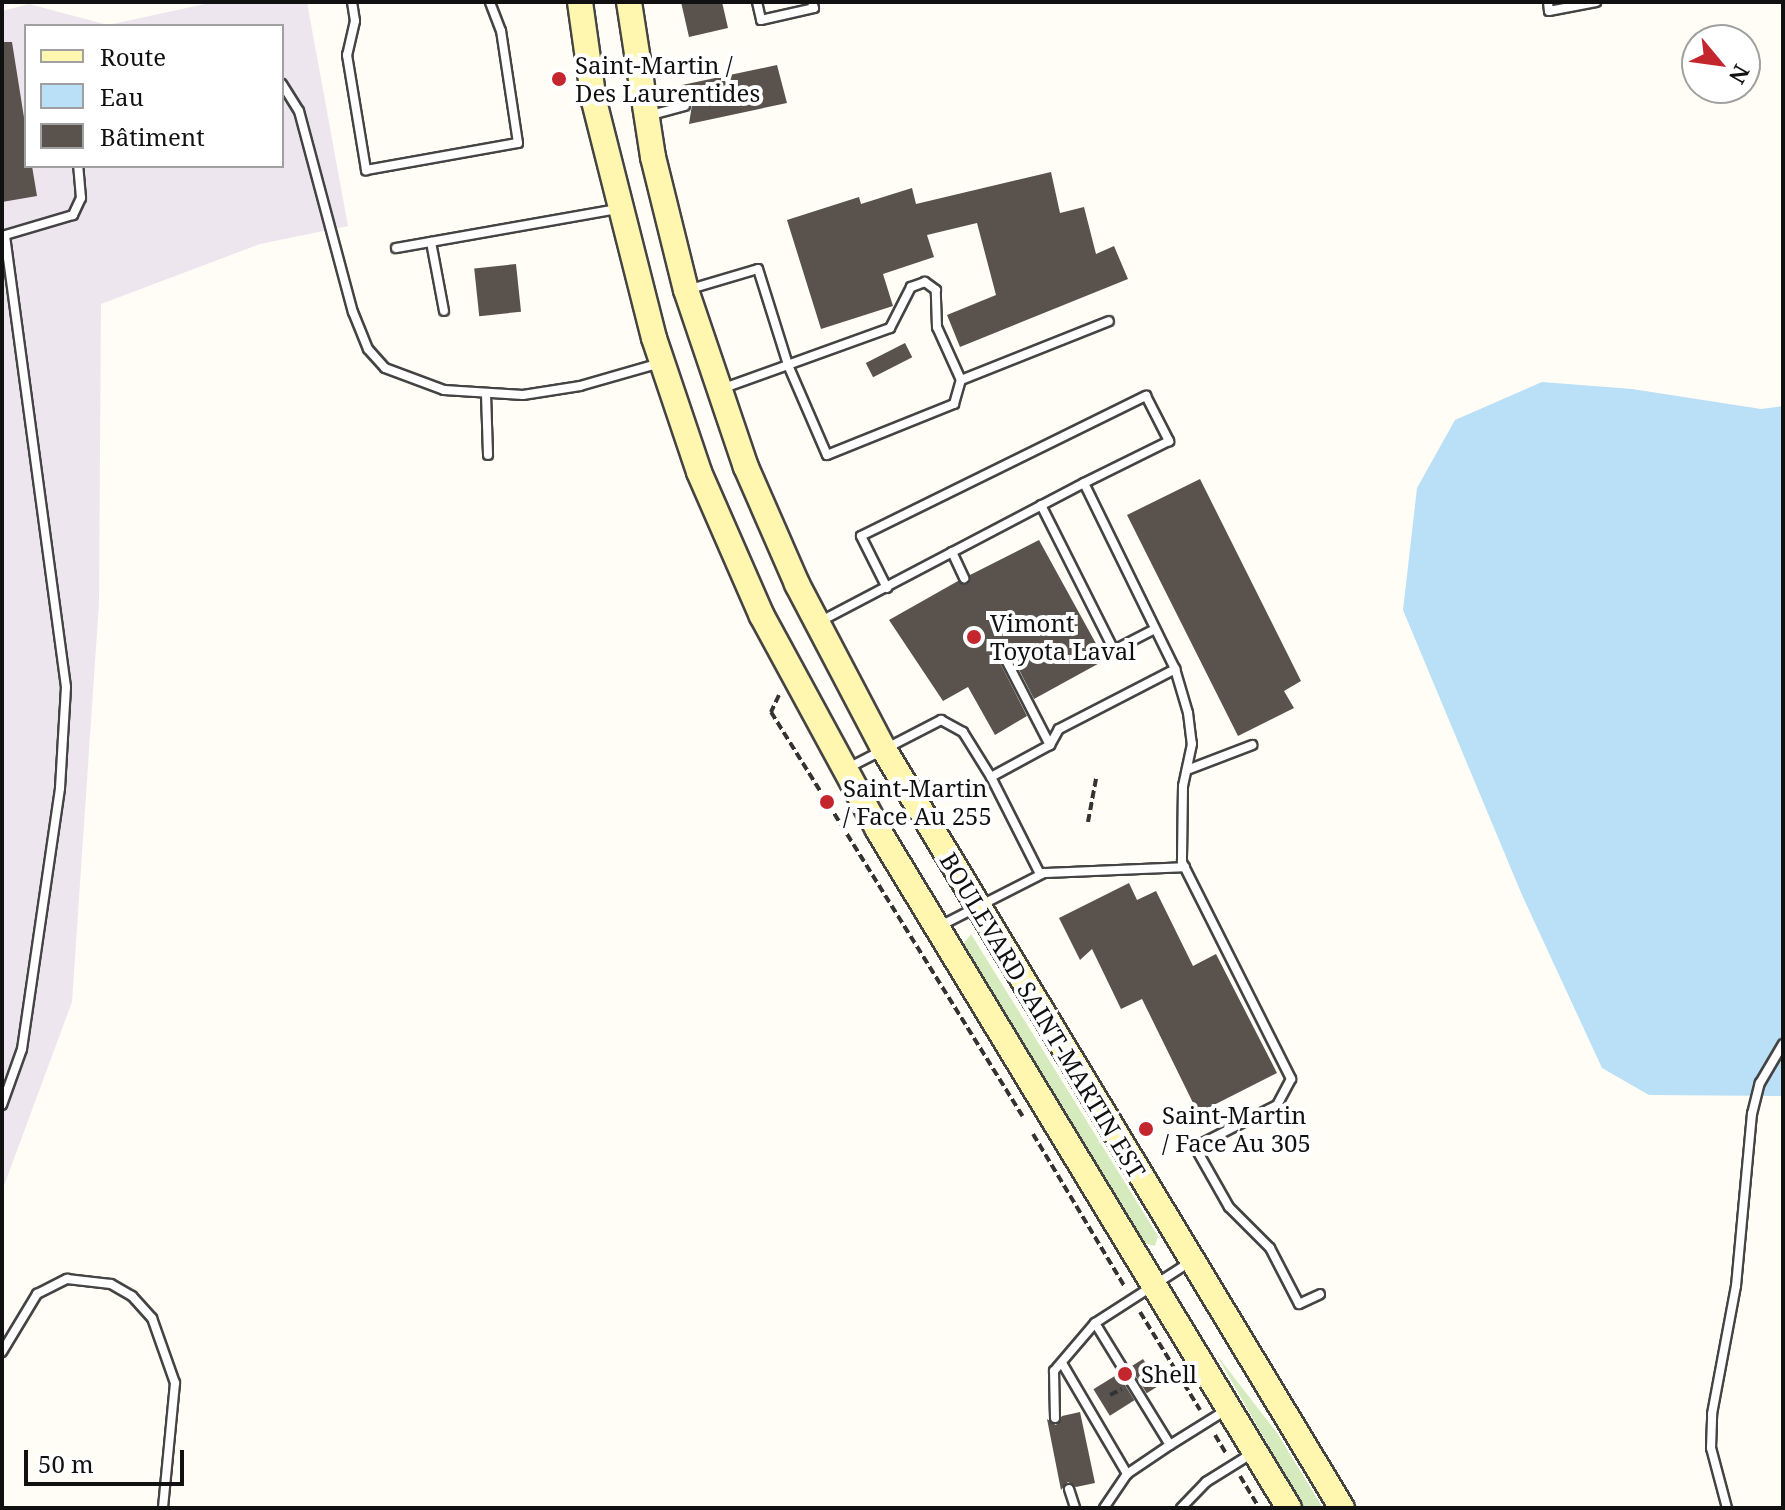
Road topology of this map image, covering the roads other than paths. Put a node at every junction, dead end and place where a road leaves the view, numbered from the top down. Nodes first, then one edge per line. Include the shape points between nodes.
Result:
1 (352, 2) edge
2 (490, 2) edge
3 (580, 2) edge
4 (629, 2) edge
5 (757, 2) edge
6 (812, 2) edge
7 (1548, 2) edge
8 (1596, 2) edge
9 (284, 87) edge
10 (685, 106) dead end
11 (646, 117) junction
12 (78, 168) edge
13 (619, 209) junction
14 (3, 236) edge
15 (431, 242) junction
16 (396, 248) dead end
17 (686, 290) junction
18 (444, 311) dead end
19 (1109, 321) dead end
20 (661, 362) junction
21 (788, 365) junction
22 (961, 380) junction
23 (719, 390) junction
24 (486, 394) junction
25 (488, 455) dead end
26 (1084, 483) junction
27 (1041, 505) junction
28 (952, 552) junction
29 (964, 578) dead end
30 (887, 588) junction
31 (817, 623) junction
32 (1155, 629) junction
33 (1005, 658) dead end
34 (1175, 669) junction
35 (1050, 745) junction
36 (1252, 745) dead end
37 (883, 748) junction
38 (844, 770) junction
39 (1187, 770) junction
40 (991, 777) junction
41 (1185, 867) junction
42 (1040, 874) junction
43 (976, 905) junction
44 (938, 927) junction
45 (1783, 1044) edge
46 (2, 1105) edge
47 (1191, 1261) junction
48 (1153, 1283) junction
49 (1320, 1294) dead end
50 (1095, 1323) junction
51 (2, 1352) edge
52 (1062, 1363) junction
53 (1229, 1408) junction
54 (1055, 1418) dead end
55 (1170, 1445) junction
56 (1255, 1451) junction
57 (1127, 1474) junction
58 (1069, 1489) dead end
59 (163, 1508) edge
60 (1075, 1508) edge
61 (1104, 1508) edge
62 (1181, 1508) edge
63 (1289, 1508) edge
64 (1342, 1508) edge
65 (1727, 1508) edge

1 - 2 lane via 355,21 347,55 366,170 518,143 501,31
3 - 13 main road, BOULEVARD SAINT-MARTIN EST via 594,101
4 - 11 main road, BOULEVARD SAINT-MARTIN EST
5 - 6 lane via 761,20 814,8
7 - 8 lane via 1549,11
9 - 24 lane via 299,111 353,312 373,357 399,376 444,390
10 - 11 lane
11 - 17 main road, BOULEVARD SAINT-MARTIN EST
12 - 14 lane via 81,198 73,215
13 - 15 lane
13 - 20 main road, BOULEVARD SAINT-MARTIN EST
14 - 46 lane via 66,687 60,788 24,1034
15 - 16 lane
15 - 18 lane
17 - 21 lane via 758,269
17 - 23 main road, BOULEVARD SAINT-MARTIN EST
19 - 22 lane
20 - 24 lane via 555,391
20 - 38 main road, BOULEVARD SAINT-MARTIN EST via 738,565
21 - 22 lane via 827,455 954,404
21 - 22 lane via 890,328 911,287 925,282 936,290 937,327
21 - 23 lane
23 - 31 main road, BOULEVARD SAINT-MARTIN EST via 770,527
24 - 25 lane
26 - 27 lane
26 - 30 lane via 1169,441 1146,396 861,536
26 - 32 lane
27 - 28 lane
27 - 32 lane via 1114,650
28 - 29 lane
28 - 30 lane
30 - 31 lane
31 - 37 main road, BOULEVARD SAINT-MARTIN EST
32 - 34 lane
33 - 35 lane
34 - 35 lane via 1059,729
34 - 39 lane via 1192,732
35 - 40 lane
36 - 39 lane
37 - 38 lane
37 - 40 lane via 929,723 951,723 968,737
37 - 43 main road, BOULEVARD SAINT-MARTIN EST
38 - 44 main road, BOULEVARD SAINT-MARTIN EST
39 - 41 lane via 1181,851
40 - 42 lane
41 - 42 lane
41 - 49 lane via 1291,1079 1277,1105 1195,1147 1229,1207 1270,1248 1299,1304
42 - 43 lane
43 - 44 lane
43 - 47 main road, BOULEVARD SAINT-MARTIN EST
44 - 48 main road, BOULEVARD SAINT-MARTIN EST
45 - 65 lane via 1760,1083 1752,1114 1736,1286 1712,1414 1711,1448
47 - 48 lane
47 - 64 main road, BOULEVARD SAINT-MARTIN EST
48 - 50 lane
48 - 53 main road, BOULEVARD SAINT-MARTIN EST
50 - 52 lane
50 - 55 lane
51 - 59 lane via 37,1294 67,1279 111,1284 132,1296 152,1318 175,1383
52 - 54 lane via 1053,1376
52 - 57 lane
53 - 55 lane
53 - 56 main road, BOULEVARD SAINT-MARTIN EST
55 - 57 lane
56 - 62 lane via 1206,1482
56 - 63 main road, BOULEVARD SAINT-MARTIN EST
57 - 61 lane
58 - 60 lane

